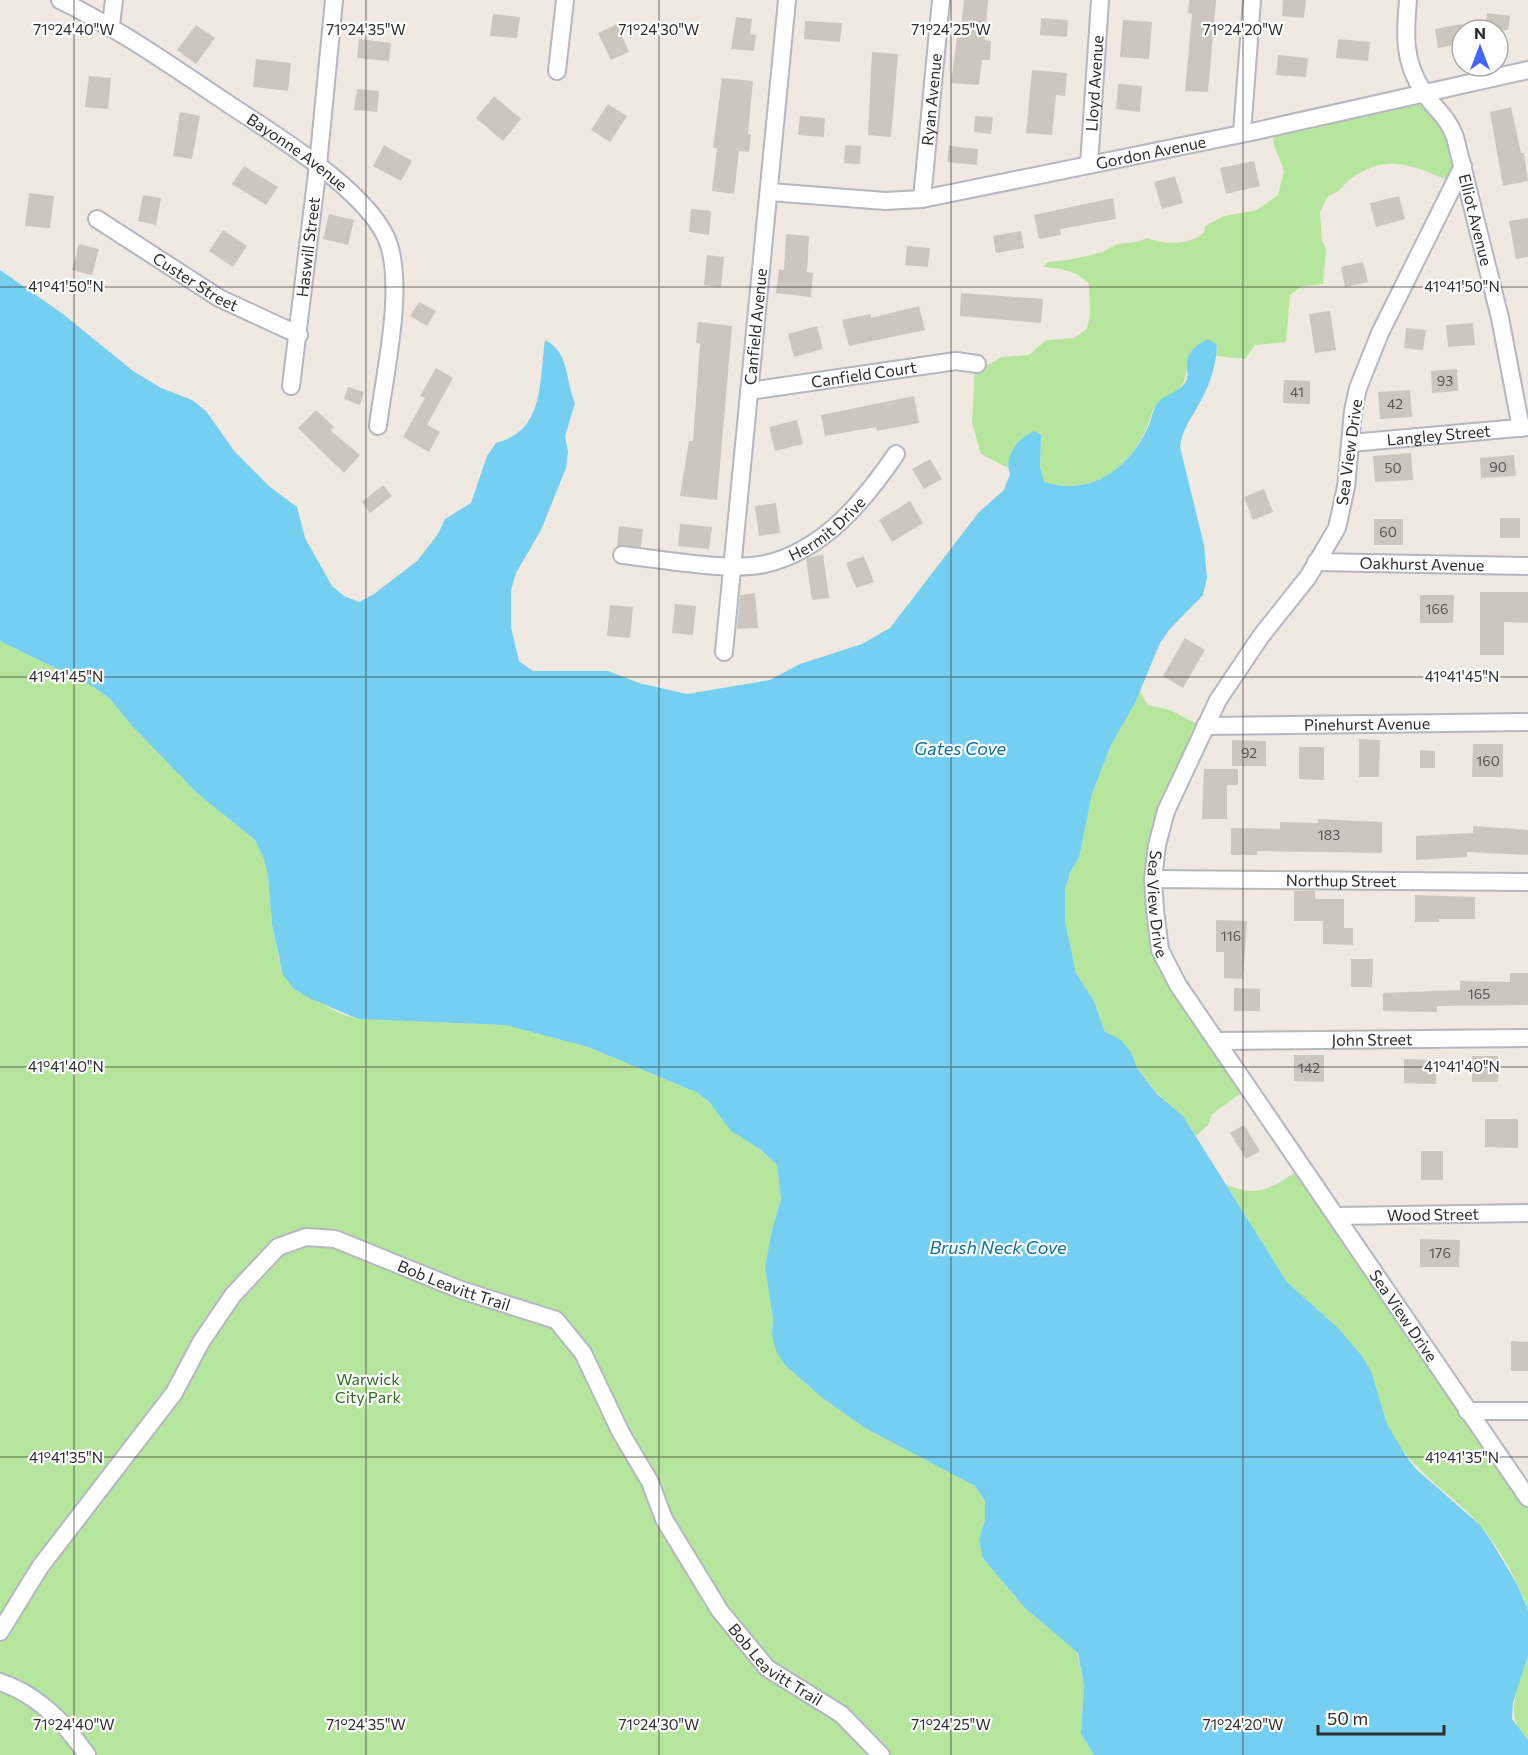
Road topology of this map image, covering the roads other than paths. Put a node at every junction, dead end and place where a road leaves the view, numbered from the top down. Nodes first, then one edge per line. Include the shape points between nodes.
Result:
1 (60, 0) edge
2 (114, 0) edge
3 (334, 0) edge
4 (565, 0) edge
5 (787, 0) edge
6 (941, 0) edge
7 (1100, 0) edge
8 (1252, 0) edge
9 (1408, 0) edge
10 (111, 25) junction
11 (1528, 70) edge
12 (557, 71) dead end
13 (1423, 93) junction
14 (1242, 133) junction
15 (318, 165) junction
16 (1089, 165) junction
17 (1463, 166) junction
18 (770, 192) junction
19 (922, 199) junction
20 (97, 219) dead end
21 (299, 335) junction
22 (977, 364) dead end
23 (291, 386) dead end
24 (749, 391) junction
25 (378, 426) dead end
26 (1525, 427) edge
27 (1351, 442) junction
28 (896, 454) dead end
29 (622, 555) dead end
30 (1316, 562) junction
31 (733, 566) junction
32 (1528, 566) edge
33 (724, 652) dead end
34 (1528, 722) edge
35 (1205, 726) junction
36 (1154, 879) junction
37 (1528, 882) edge
38 (1528, 1038) edge
39 (1216, 1041) junction
40 (1528, 1213) edge
41 (1337, 1216) junction
42 (1467, 1411) junction
43 (1528, 1411) edge
44 (1528, 1498) edge
45 (0, 1632) edge
46 (0, 1682) edge
47 (87, 1755) edge
48 (881, 1755) edge

1 - 10 street, Bayonne Avenue
2 - 10 street
3 - 15 street, Haswill Street
4 - 12 street
5 - 18 street, Canfield Avenue
6 - 19 street, Ryan Avenue
7 - 16 street, Lloyd Avenue
8 - 14 street
9 - 13 street, Elliot Avenue via 1407,61
10 - 15 street, Bayonne Avenue
11 - 13 street, Gordon Avenue
13 - 14 street, Gordon Avenue
13 - 17 street, Elliot Avenue via 1451,124
14 - 16 street, Gordon Avenue
15 - 21 street, Haswill Street
15 - 25 street, Bayonne Avenue via 365,206 389,244 395,287
16 - 19 street, Gordon Avenue
17 - 26 street, Elliot Avenue
17 - 27 street, Sea View Drive via 1380,333 1358,388
18 - 19 street, Gordon Avenue via 885,201
18 - 24 street, Canfield Avenue
20 - 21 street, Custer Street via 219,298
21 - 23 street, Haswill Street
22 - 24 street, Canfield Court via 956,361
24 - 31 street, Canfield Avenue
26 - 27 street, Langley Street
27 - 30 street, Sea View Drive via 1337,528
28 - 31 street, Hermit Drive via 845,518 807,547 765,564
29 - 31 street, Hermit Drive
30 - 32 street, Oakhurst Avenue
30 - 35 street, Sea View Drive via 1261,636
31 - 33 street, Canfield Avenue
34 - 35 street, Pinehurst Avenue
35 - 36 street, Sea View Drive via 1166,811
36 - 37 street, Northup Street
36 - 39 street, Sea View Drive via 1160,950 1178,985
38 - 39 street, John Street
39 - 41 street, Sea View Drive
40 - 41 street, Wood Street
41 - 42 street, Sea View Drive
42 - 43 street
42 - 44 street, Sea View Drive
45 - 48 street, Bob Leavitt Trail via 40,1567 174,1393 201,1342 233,1295 278,1247 306,1237 335,1239 461,1290 556,1320 583,1353 621,1433 650,1482 664,1519 720,1611 767,1668 841,1714
46 - 47 street via 36,1700

